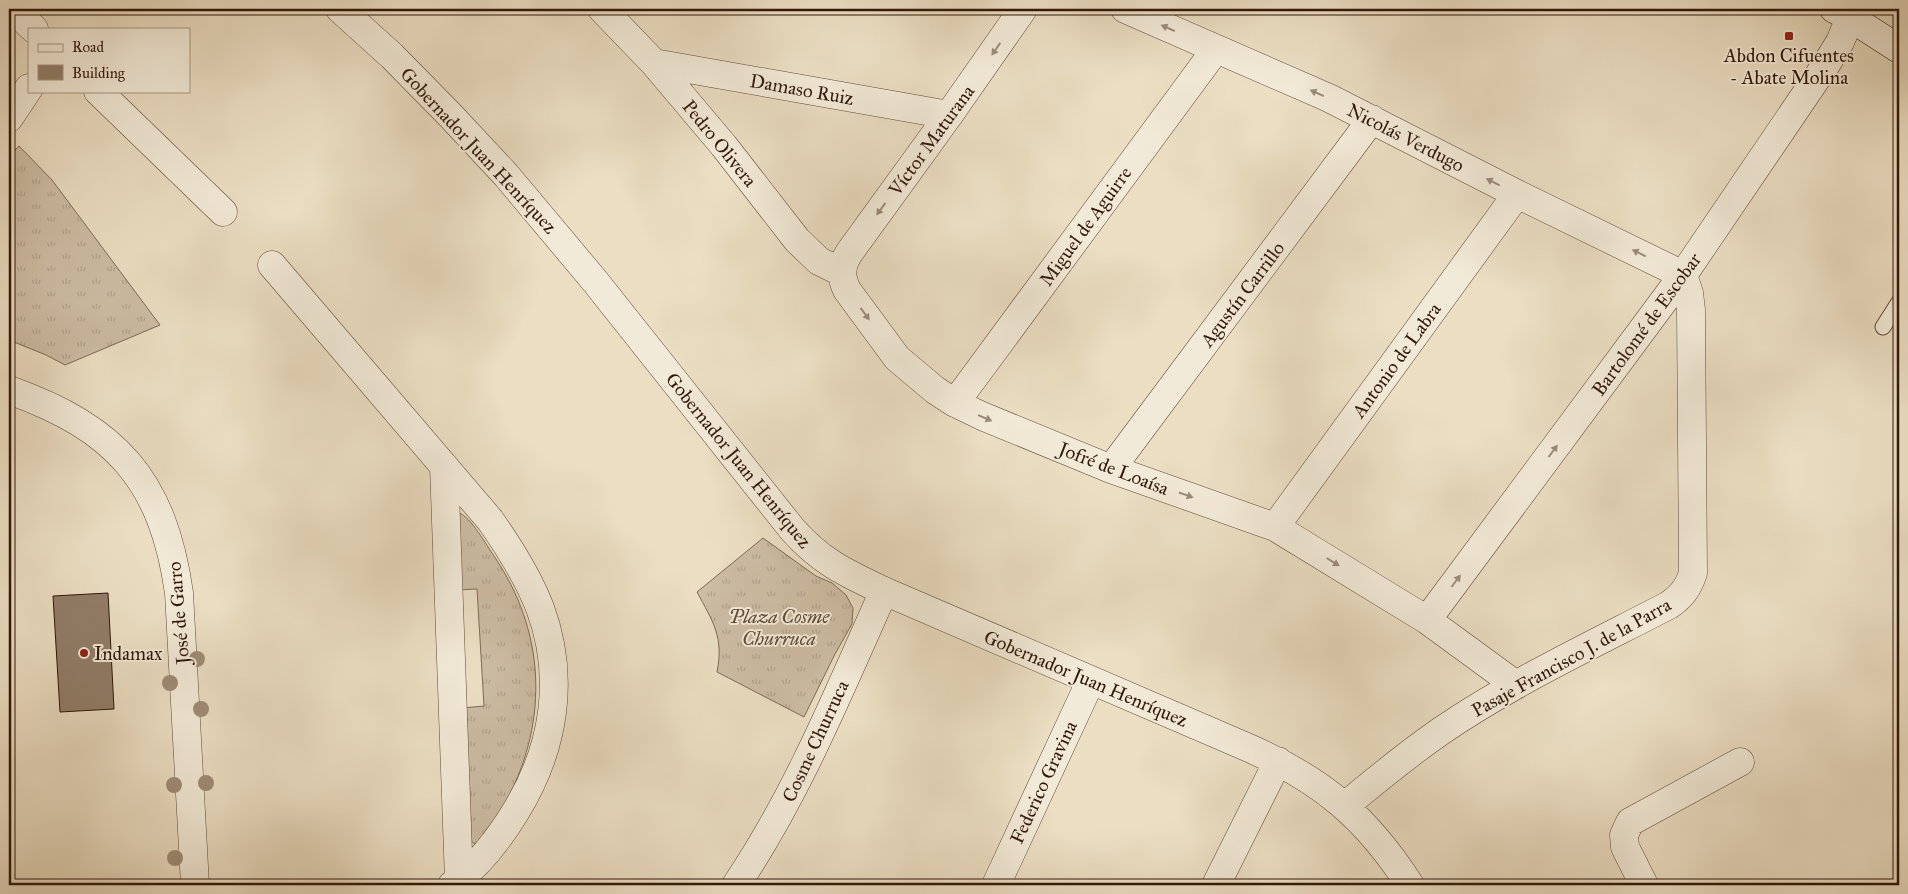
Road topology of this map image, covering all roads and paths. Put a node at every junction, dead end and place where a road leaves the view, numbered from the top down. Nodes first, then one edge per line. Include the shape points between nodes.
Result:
1 (13, 9) edge
2 (340, 9) edge
3 (602, 9) edge
4 (1024, 9) edge
5 (1125, 9) edge
6 (1846, 12) edge
7 (33, 28) edge
8 (1216, 48) junction
9 (1899, 49) edge
10 (654, 62) junction
11 (28, 90) edge
12 (99, 92) edge
13 (949, 115) junction
14 (9, 118) edge
15 (1372, 119) junction
16 (1517, 194) junction
17 (222, 212) dead end
18 (272, 265) dead end
19 (842, 272) junction
20 (1683, 275) junction
21 (1899, 302) edge
22 (1882, 327) dead end
23 (9, 390) edge
24 (955, 403) junction
25 (444, 466) junction
26 (1111, 469) junction
27 (1275, 527) junction
28 (884, 591) junction
29 (1427, 620) junction
30 (1091, 680) junction
31 (1516, 685) junction
32 (1278, 761) junction
33 (1740, 762) dead end
34 (1345, 806) junction
35 (456, 882) edge
36 (194, 885) edge
37 (736, 885) edge
38 (996, 885) edge
39 (1216, 885) edge
40 (1410, 885) edge
41 (1644, 885) edge

1 - 7 street
2 - 28 street, Gobernador Juan Henríquez via 392,56 506,175 804,543 835,567
3 - 10 street, Pedro Olivera
4 -> 13 street, Víctor Maturana
8 -> 5 street, Nicolás Verdugo
6 - 9 street
6 - 20 street, Bartolomé de Escobar via 1840,42 1827,63
15 -> 8 street, Nicolás Verdugo
8 - 24 street, Miguel de Aguirre
10 - 13 street, Damaso Ruiz
10 - 19 street, Pedro Olivera via 796,240 819,261
11 - 14 street
12 - 17 street
13 -> 19 street, Víctor Maturana via 849,253
16 -> 15 street, Nicolás Verdugo
15 - 26 street, Agustín Carrillo
20 -> 16 street, Nicolás Verdugo
16 - 27 street, Antonio de Labra
18 - 25 street
19 -> 24 street, Jofré de Loaísa via 847,290 897,358 934,390
29 -> 20 street, Bartolomé de Escobar
20 - 31 street, Pasaje Francisco J. de la Parra via 1691,310 1693,573 1688,586 1669,605
21 - 22 lane
23 - 36 street, José de Garro via 60,410 107,442 137,474 160,513 175,564 179,593
24 -> 26 street, Jofré de Loaísa
25 - 35 street
25 - 35 street via 490,520 522,570 540,608 548,635 554,691 546,746 524,798 478,862
26 -> 27 street, Jofré de Loaísa
27 -> 29 street, Jofré de Loaísa
28 - 30 street, Gobernador Juan Henríquez
28 - 37 street, Cosme Churruca via 788,800
29 - 31 street, Jofré de Loaísa
30 - 32 street, Gobernador Juan Henríquez
30 - 38 street, Federico Gravina
31 - 34 street, Pasaje Francisco J. de la Parra via 1442,730
32 - 34 street, Gobernador Juan Henríquez via 1302,774
32 - 39 street
33 - 41 street via 1630,822 1624,835 1625,847
34 - 40 street, Gobernador Juan Henríquez via 1384,848

